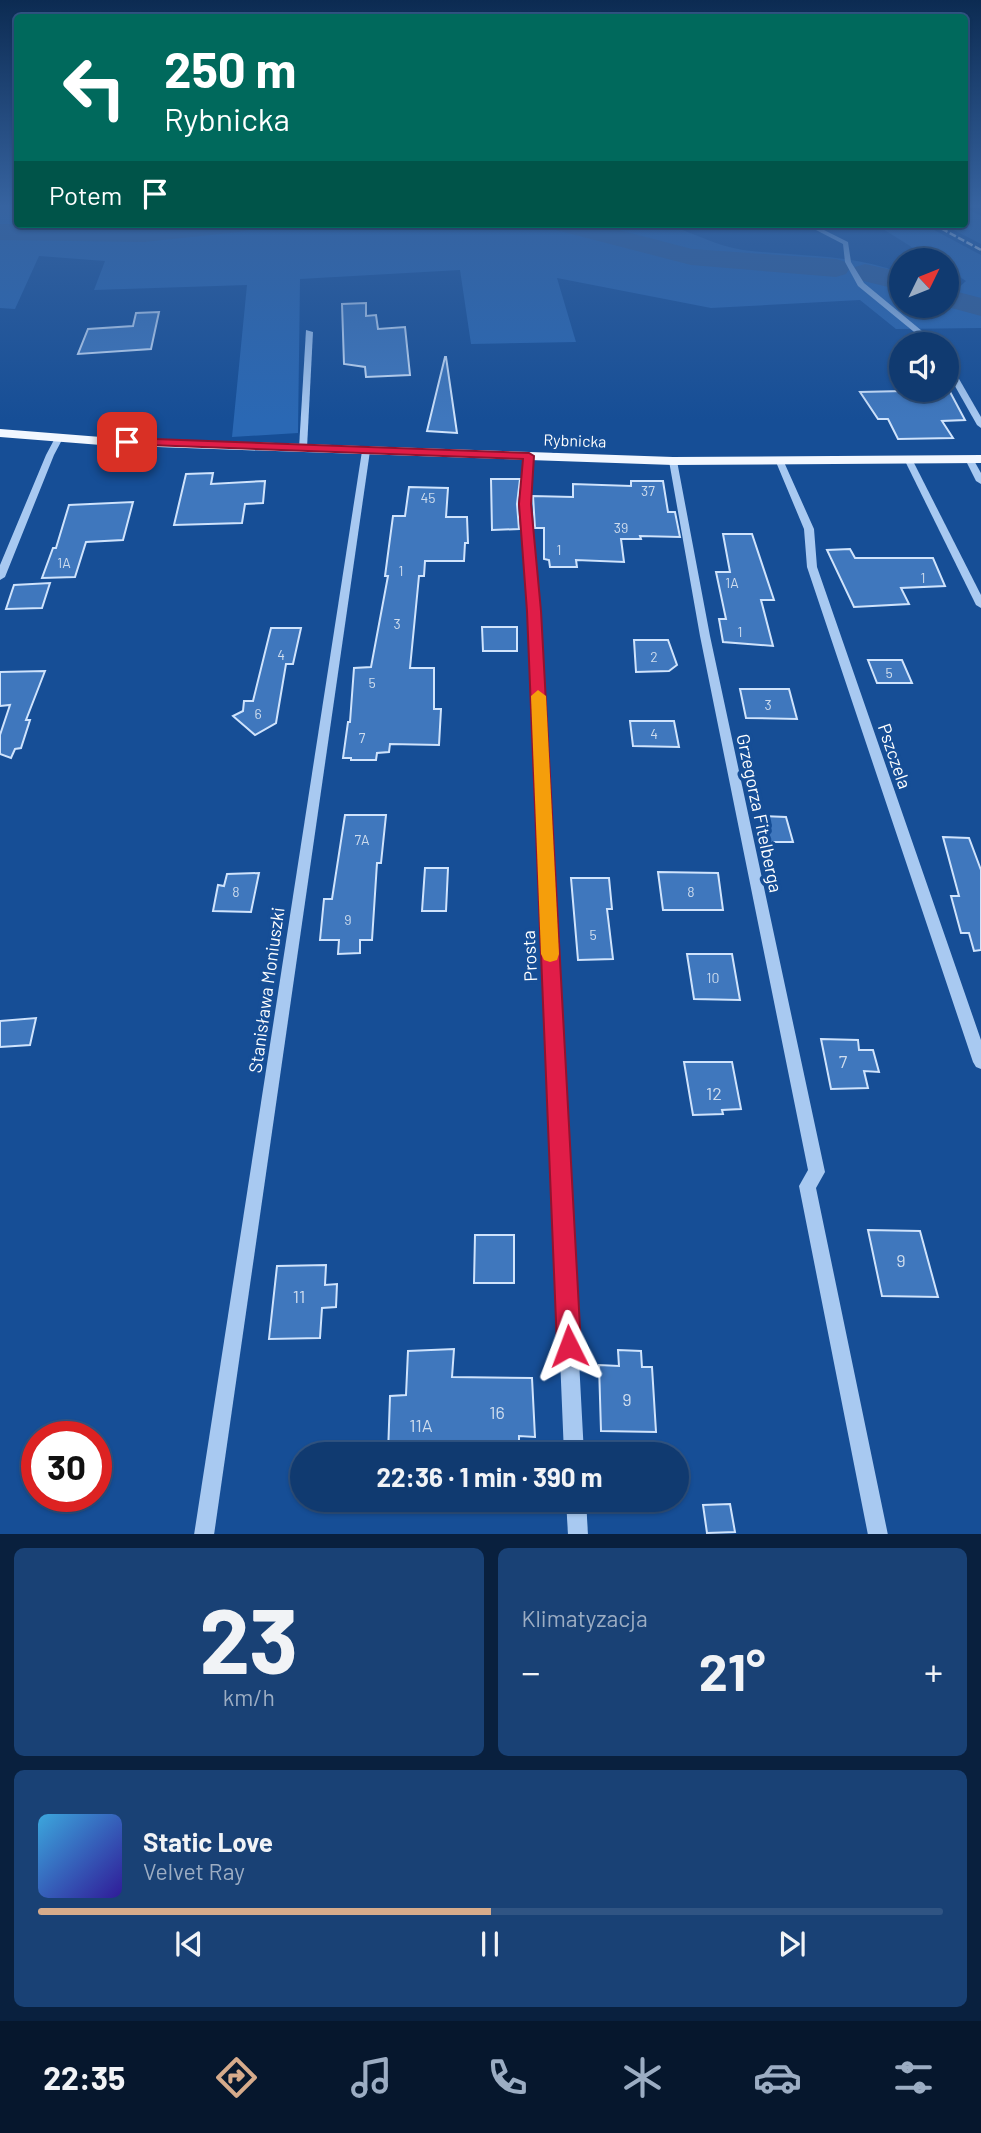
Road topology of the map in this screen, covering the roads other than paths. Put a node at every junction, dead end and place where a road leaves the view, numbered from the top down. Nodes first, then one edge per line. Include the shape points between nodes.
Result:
1 (857, 278) edge
2 (309, 332) dead end
3 (919, 332) edge
4 (959, 386) edge
5 (981, 425) edge
6 (3, 434) edge
7 (59, 438) junction
8 (303, 448) junction
9 (366, 450) junction
10 (529, 456) junction
11 (975, 459) edge
12 (673, 461) junction
13 (909, 461) junction
14 (780, 462) junction
15 (981, 481) edge
16 (0, 576) edge
17 (981, 606) edge
18 (981, 1062) edge
19 (573, 1442) edge
20 (577, 1512) edge
21 (204, 1534) edge
22 (578, 1534) edge
23 (878, 1534) edge

1 - 3 street
2 - 8 street
4 - 5 street
6 - 7 main road, Rybnicka
7 - 8 main road, Rybnicka
7 - 16 street
8 - 9 main road, Rybnicka
9 - 10 main road, Rybnicka
9 - 21 street, Stanisława Moniuszki
10 - 12 main road, Rybnicka
10 - 19 street, Prosta via 525,504
11 - 13 main road, Rybnicka
11 - 15 street
12 - 14 main road, Rybnicka
12 - 23 street, Grzegorza Fitelberga via 817,1172 807,1186
13 - 14 main road, Rybnicka
13 - 17 street
14 - 18 street, Pszczela via 809,529 812,567
20 - 22 street

